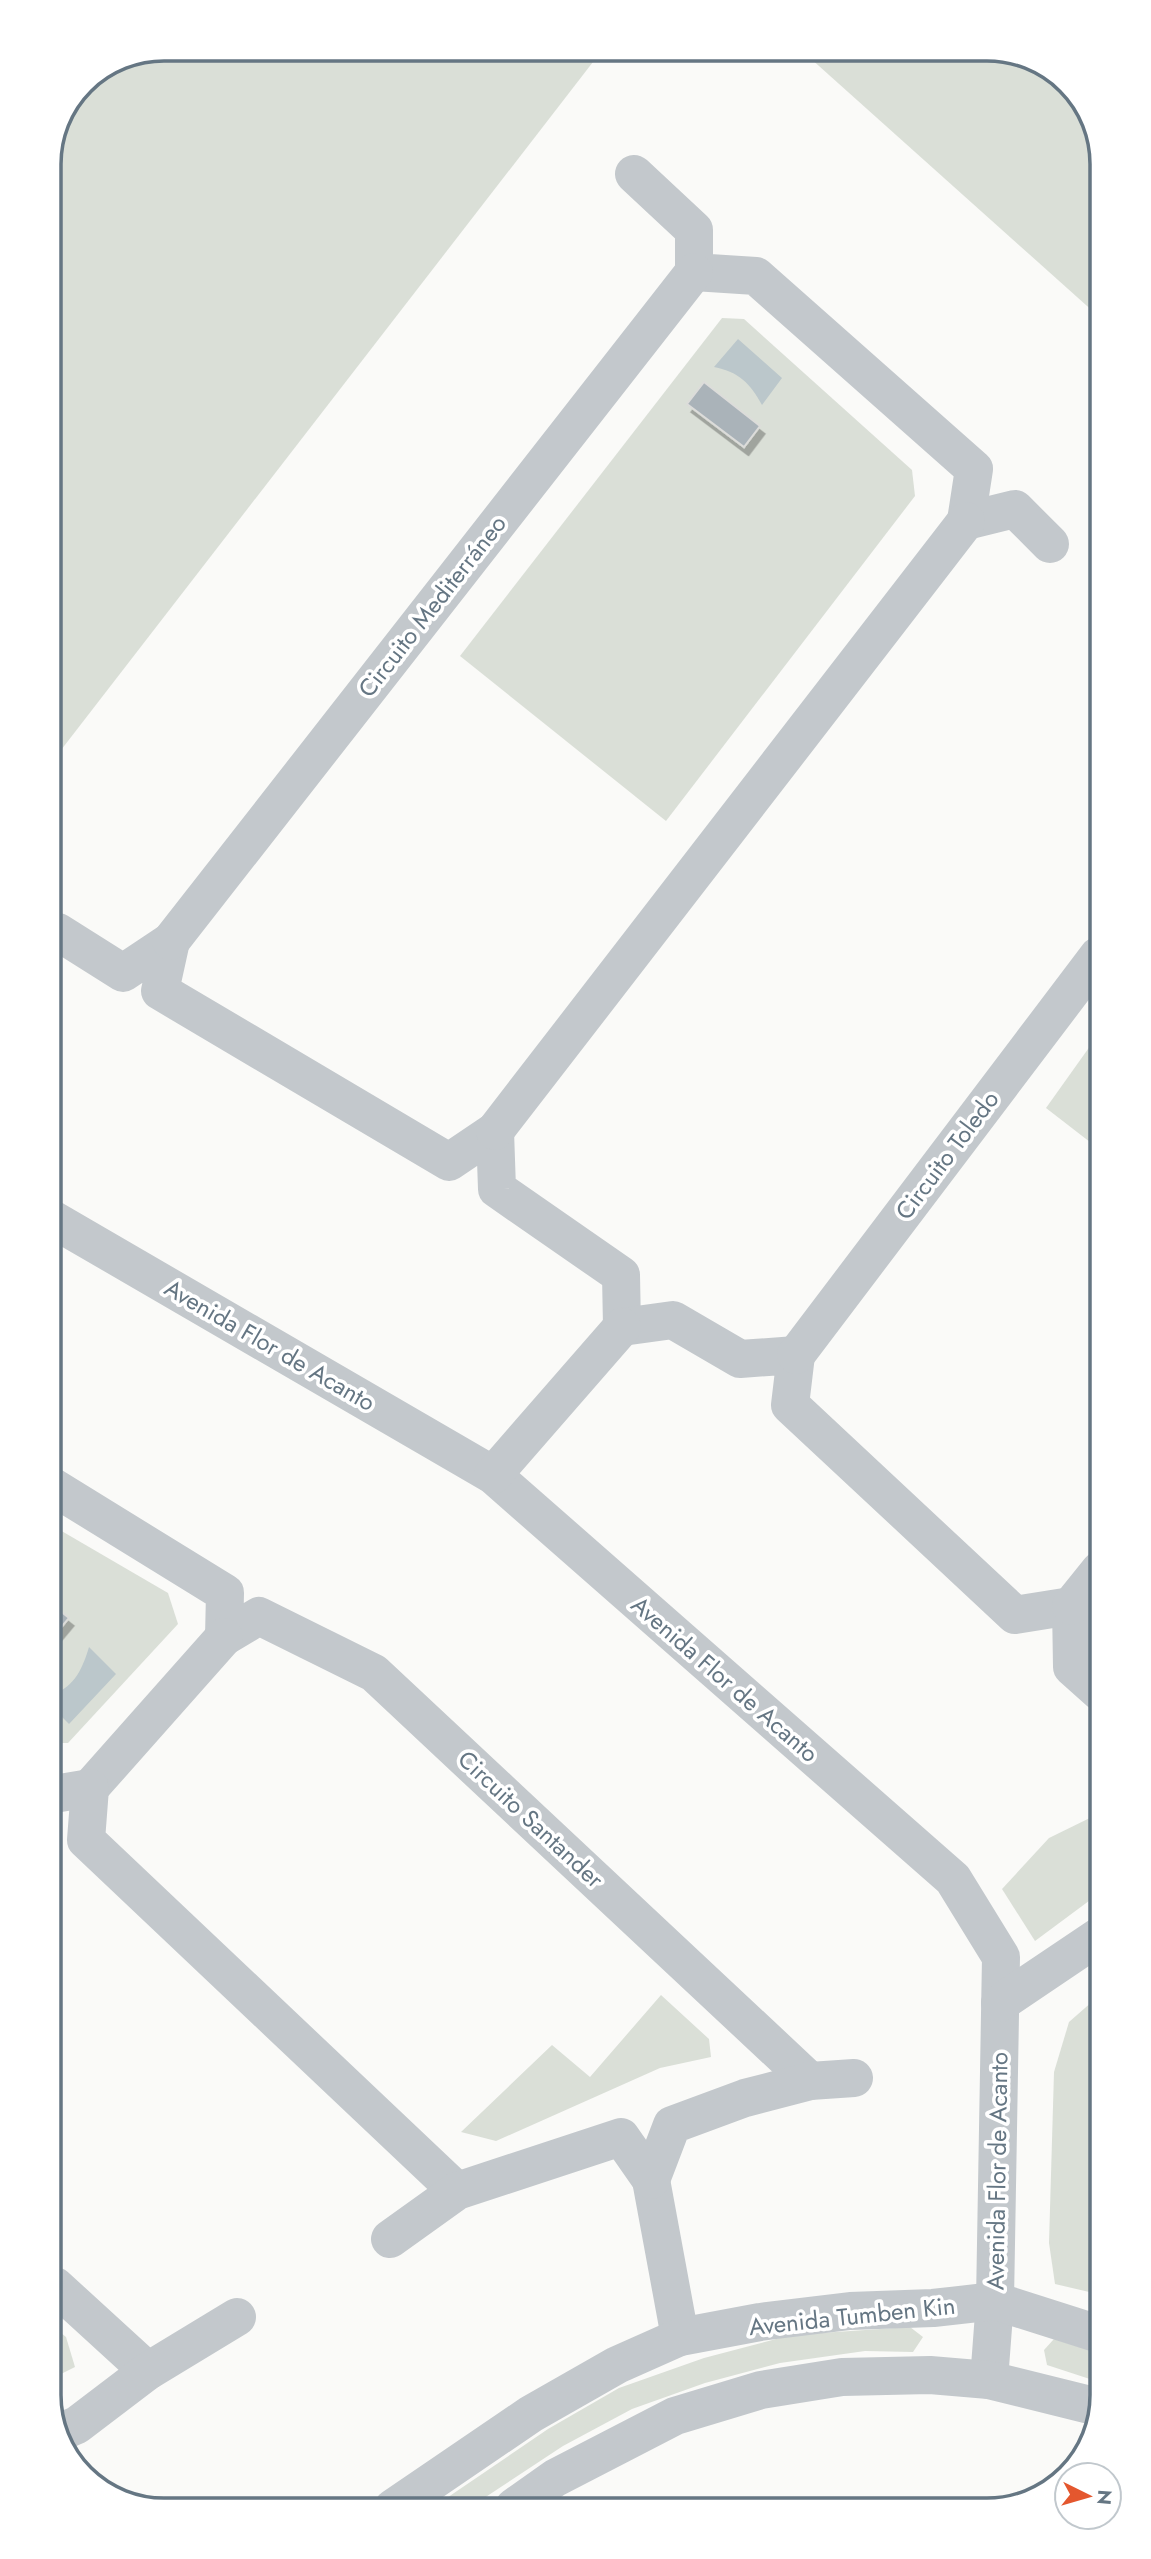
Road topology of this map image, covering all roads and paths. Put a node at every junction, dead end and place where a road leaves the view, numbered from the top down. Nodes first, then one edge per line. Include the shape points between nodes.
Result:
1 (634, 174) dead end
2 (694, 272) junction
3 (967, 521) junction
4 (1050, 544) dead end
5 (61, 934) edge
6 (171, 941) junction
7 (1090, 967) edge
8 (495, 1131) junction
9 (61, 1224) edge
10 (622, 1327) junction
11 (796, 1355) junction
12 (493, 1475) junction
13 (61, 1492) edge
14 (1090, 1582) edge
15 (1071, 1606) junction
16 (223, 1637) junction
17 (1090, 1683) edge
18 (72, 1791) edge
19 (1090, 1942) edge
20 (1000, 2003) junction
21 (854, 2078) dead end
22 (810, 2081) junction
23 (651, 2180) junction
24 (457, 2191) junction
25 (390, 2239) dead end
26 (61, 2292) edge
27 (995, 2301) junction
28 (237, 2317) dead end
29 (1090, 2331) edge
30 (680, 2337) junction
31 (148, 2371) junction
32 (989, 2380) junction
33 (1089, 2405) edge
34 (67, 2429) edge
35 (408, 2498) edge
36 (527, 2498) edge

1 - 2 street via 694,230
2 - 3 street via 756,276 974,469
2 - 6 street, Circuito Mediterráneo
3 - 4 street via 1015,509
3 - 8 street, Circuito Mediterráneo
5 - 6 street, Circuito Mediterráneo via 122,973
6 - 8 street, Circuito Mediterráneo via 160,991 449,1162
7 - 11 street, Circuito Toledo
8 - 10 street via 497,1189 621,1275
9 - 12 street, Avenida Flor de Acanto
10 - 11 street via 673,1320 740,1359
10 - 12 street
11 - 15 street via 790,1405 1015,1615
12 - 20 street, Avenida Flor de Acanto via 953,1880 1002,1957
13 - 16 street via 225,1592
14 - 15 street
15 - 17 street via 1072,1667
16 - 18 street, Circuito Santander
16 - 22 street, Circuito Santander via 259,1616 374,1673
18 - 24 street, Circuito Santander via 86,1840
19 - 20 street
20 - 27 street, Avenida Flor de Acanto
21 - 22 street
22 - 23 street via 744,2098 672,2125
23 - 24 street via 621,2137
23 - 30 street
24 - 25 street
26 - 31 street
27 - 29 street, Avenida Tumben Kin
27 - 30 street, Avenida Tumben Kin via 850,2311
27 - 32 street, Avenida Flor de Acanto
28 - 31 street
30 - 35 street, Avenida Tumben Kin via 617,2365 531,2414
31 - 34 street
32 - 33 street
32 - 36 street via 930,2375 842,2377 761,2390 675,2416 555,2478

